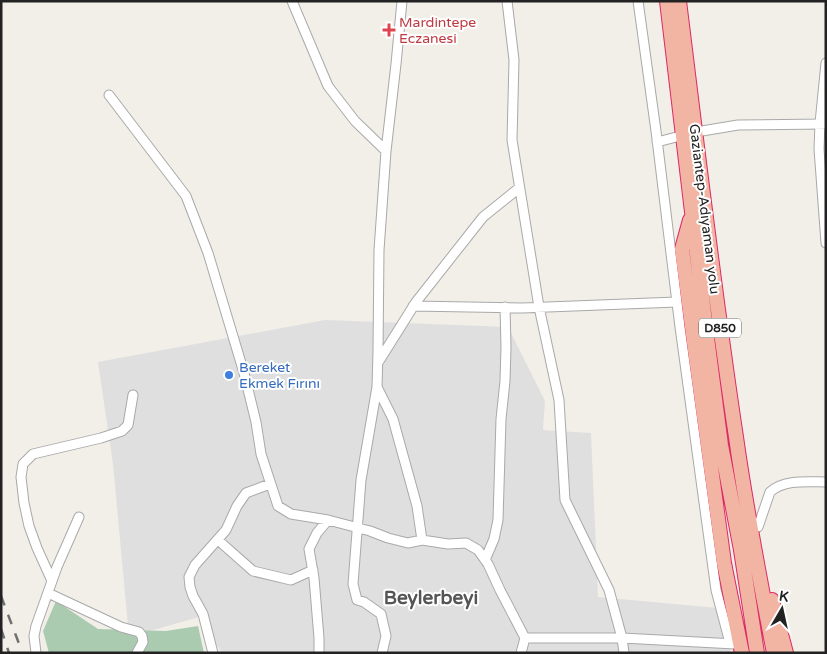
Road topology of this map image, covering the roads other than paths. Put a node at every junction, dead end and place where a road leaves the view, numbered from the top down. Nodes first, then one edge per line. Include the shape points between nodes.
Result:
1 (292, 1) edge
2 (402, 1) edge
3 (507, 1) edge
4 (638, 1) edge
5 (667, 1) edge
6 (679, 1) edge
7 (826, 63) edge
8 (109, 95) dead end
9 (823, 123) edge
10 (689, 134) junction
11 (657, 142) junction
12 (386, 151) junction
13 (519, 188) junction
14 (704, 202) junction
15 (692, 212) junction
16 (826, 243) edge
17 (677, 302) junction
18 (413, 306) junction
19 (505, 307) junction
20 (539, 307) junction
21 (378, 364) junction
22 (376, 387) junction
23 (133, 395) dead end
24 (826, 482) edge
25 (270, 484) junction
26 (79, 517) dead end
27 (328, 520) junction
28 (357, 527) junction
29 (758, 527) junction
30 (218, 540) junction
31 (422, 540) junction
32 (485, 560) junction
33 (313, 570) junction
34 (52, 581) junction
35 (48, 593) junction
36 (526, 638) junction
37 (622, 638) junction
38 (738, 647) edge
39 (36, 653) edge
40 (137, 653) edge
41 (213, 653) edge
42 (319, 653) edge
43 (382, 653) edge
44 (521, 653) edge
45 (624, 653) edge
46 (757, 653) edge
47 (774, 653) edge
48 (786, 653) edge

1 - 12 street via 328,86 355,121
2 - 12 street
3 - 13 street via 514,60 512,140
4 - 11 street
5 - 10 highway, Gaziantep-Adıyaman yolu / D850
6 - 10 highway, Gaziantep-Adıyaman yolu / D850
7 - 9 street
8 - 25 street via 186,196 208,253 244,373
9 - 10 street via 738,125
9 - 16 street via 819,149
10 - 11 street
10 - 14 highway, Gaziantep-Adıyaman yolu / D850
10 - 15 highway, Gaziantep-Adıyaman yolu / D850
11 - 17 street
12 - 21 street via 379,250
13 - 18 street via 483,216
13 - 20 street
14 - 29 highway via 715,224
14 - 47 highway, Gaziantep-Adıyaman yolu / D850 via 736,438
15 - 38 highway via 682,249
15 - 46 highway, Gaziantep-Adıyaman yolu / D850 via 721,444
17 - 20 street
17 - 38 street via 716,590
18 - 19 street
18 - 21 street
19 - 20 street
19 - 32 street via 506,364 498,520
20 - 37 street via 559,400 565,500 609,590
21 - 22 street
22 - 28 street
22 - 31 street via 393,419 417,506
23 - 34 street via 128,425 122,431 33,454 23,464 21,477 29,526
24 - 29 street via 789,483 774,488
25 - 27 street via 278,506 291,514
25 - 30 street via 246,493
26 - 34 street
27 - 28 street
27 - 33 street via 309,549
28 - 31 street via 408,543
28 - 43 street via 353,584 357,600 381,614 386,636
29 - 48 highway via 765,571
30 - 33 street via 253,571 291,580
30 - 41 street via 196,564 189,577
31 - 32 street via 466,543 478,550
32 - 36 street
33 - 42 street
34 - 35 street
35 - 39 street via 34,636
35 - 40 street via 139,632 143,642
36 - 37 street
36 - 44 street
37 - 38 street
37 - 45 street

